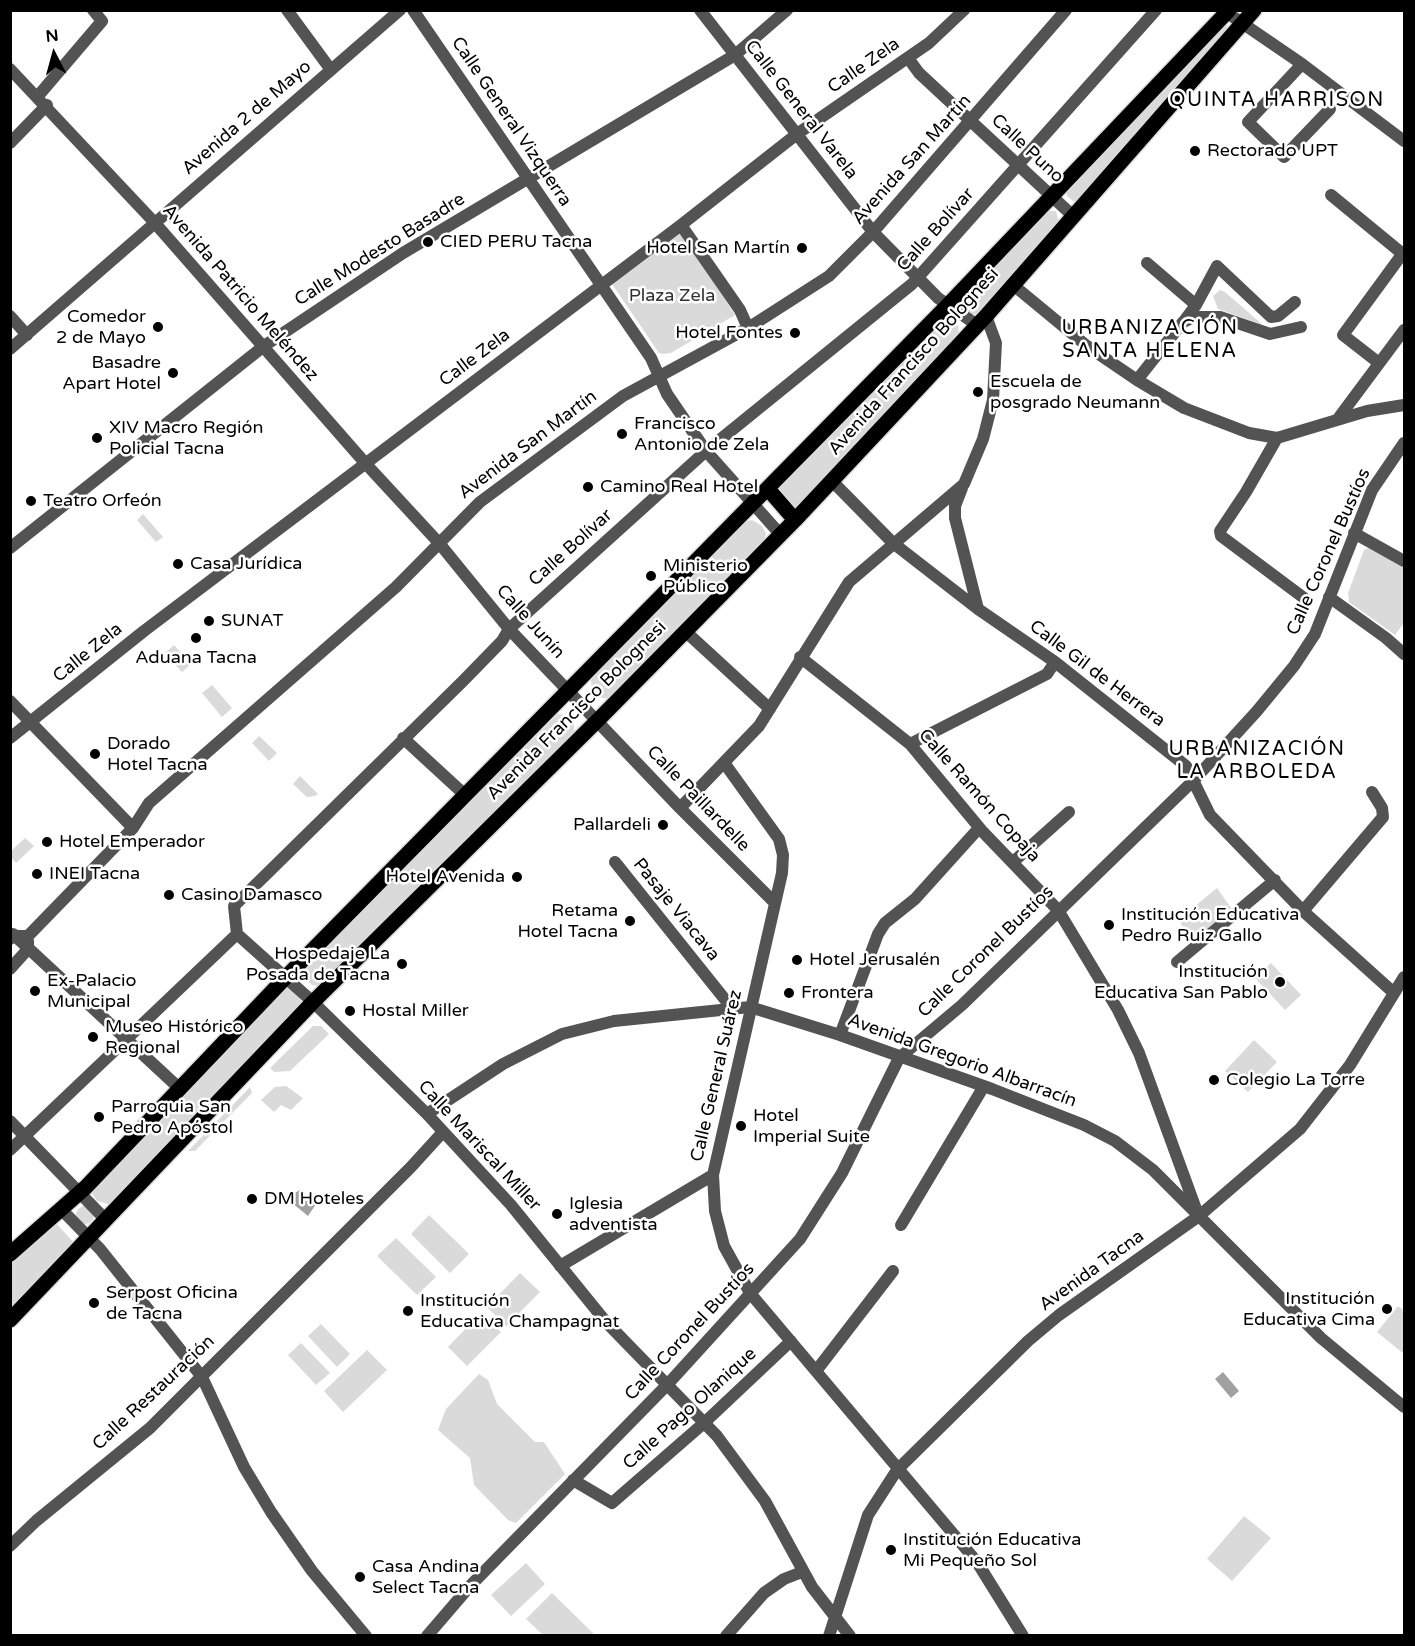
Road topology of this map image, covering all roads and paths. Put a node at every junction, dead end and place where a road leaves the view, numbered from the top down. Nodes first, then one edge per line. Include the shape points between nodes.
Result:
1 (93, 10) edge
2 (287, 10) edge
3 (400, 10) edge
4 (412, 10) edge
5 (700, 10) edge
6 (787, 10) edge
7 (964, 10) edge
8 (1066, 10) edge
9 (1156, 10) edge
10 (1226, 11) edge
11 (1248, 16) edge
12 (735, 55) junction
13 (908, 58) junction
14 (1302, 64) junction
15 (10, 69) edge
16 (331, 70) junction
17 (38, 96) junction
18 (47, 105) junction
19 (1330, 109) dead end
20 (971, 122) junction
21 (797, 134) junction
22 (1404, 141) edge
23 (10, 143) edge
24 (1018, 164) junction
25 (529, 180) junction
26 (1331, 195) dead end
27 (1053, 198) junction
28 (1072, 215) junction
29 (154, 222) junction
30 (681, 225) junction
31 (873, 232) junction
32 (1404, 254) edge
33 (1148, 263) dead end
34 (918, 277) junction
35 (1012, 284) junction
36 (599, 286) junction
37 (1295, 302) dead end
38 (1196, 305) junction
39 (947, 306) junction
40 (10, 316) edge
41 (981, 321) junction
42 (1183, 322) junction
43 (1301, 327) dead end
44 (748, 328) junction
45 (1404, 330) edge
46 (27, 335) junction
47 (264, 346) junction
48 (10, 349) edge
49 (1379, 363) junction
50 (659, 374) junction
51 (1137, 380) junction
52 (1404, 405) edge
53 (1337, 420) junction
54 (1277, 438) junction
55 (1404, 443) edge
56 (706, 451) junction
57 (366, 464) junction
58 (832, 481) junction
59 (964, 484) junction
60 (768, 489) junction
61 (754, 503) junction
62 (795, 520) junction
63 (1354, 533) junction
64 (780, 534) junction
65 (439, 543) junction
66 (893, 543) junction
67 (10, 548) edge
68 (1404, 561) edge
69 (1329, 597) junction
70 (1304, 598) dead end
71 (978, 609) junction
72 (509, 629) junction
73 (685, 631) junction
74 (1404, 654) edge
75 (800, 657) junction
76 (1055, 662) junction
77 (568, 691) junction
78 (10, 701) edge
79 (770, 709) junction
80 (598, 720) junction
81 (31, 722) junction
82 (10, 738) edge
83 (403, 738) junction
84 (910, 744) junction
85 (725, 764) junction
86 (1194, 780) junction
87 (1372, 792) dead end
88 (465, 795) junction
89 (680, 808) junction
90 (1069, 812) dead end
91 (133, 828) junction
92 (980, 828) junction
93 (615, 862) dead end
94 (1013, 862) junction
95 (1275, 880) junction
96 (774, 902) junction
97 (1058, 910) junction
98 (1303, 911) junction
99 (237, 934) junction
100 (12, 935) edge
101 (28, 943) junction
102 (1177, 962) dead end
103 (10, 969) edge
104 (286, 977) junction
105 (1404, 977) edge
106 (1394, 993) junction
107 (313, 1002) junction
108 (731, 1007) junction
109 (750, 1007) junction
110 (840, 1035) junction
111 (128, 1039) junction
112 (900, 1058) junction
113 (984, 1086) junction
114 (179, 1088) junction
115 (427, 1114) junction
116 (10, 1121) edge
117 (442, 1132) junction
118 (27, 1136) junction
119 (10, 1150) edge
120 (713, 1175) junction
121 (80, 1192) junction
122 (62, 1209) junction
123 (1199, 1216) junction
124 (105, 1219) junction
125 (901, 1225) dead end
126 (89, 1237) junction
127 (10, 1254) edge
128 (560, 1266) junction
129 (893, 1271) dead end
130 (750, 1293) junction
131 (10, 1320) edge
132 (791, 1341) junction
133 (816, 1371) junction
134 (201, 1377) junction
135 (667, 1385) junction
136 (1404, 1407) edge
137 (704, 1423) junction
138 (897, 1470) junction
139 (573, 1480) junction
140 (10, 1545) edge
141 (802, 1572) junction
142 (834, 1617) junction
143 (730, 1634) edge
144 (366, 1635) edge
145 (427, 1635) edge
146 (829, 1635) edge
147 (850, 1635) edge
148 (1023, 1635) edge

1 - 17 street via 102,21
2 - 16 street
3 - 16 street, Avenida 2 de Mayo
4 - 25 street, Calle General Vizquerra
5 - 12 street, Calle General Varela
6 - 12 street, Calle Modesto Basadre
7 - 13 street, Calle Zela
8 - 20 street, Avenida San Martín
9 - 24 street, Calle Bolívar
10 - 11 street
10 - 27 main road, Avenida Francisco Bolognesi
11 - 14 street
11 - 28 main road, Avenida Francisco Bolognesi
12 - 21 street, Calle General Varela
12 - 25 street, Calle Modesto Basadre
13 - 20 street, Calle Puno
13 - 21 street, Calle Zela
14 - 19 street via 1248,122 1284,157
14 - 22 street
15 - 17 street, Avenida Patricio Meléndez
16 - 29 street, Avenida 2 de Mayo
17 - 18 street, Avenida Patricio Meléndez
18 - 23 street
18 - 29 street, Avenida Patricio Meléndez
20 - 24 street, Calle Puno
20 - 31 street, Avenida San Martín
21 - 30 street, Calle Zela
21 - 31 street, Calle General Varela
24 - 27 street, Calle Puno
24 - 34 street, Calle Bolívar
25 - 36 street, Calle General Vizquerra
25 - 47 street, Calle Modesto Basadre via 403,253
26 - 32 street
27 - 28 street, Calle Puno
27 - 39 main road, Avenida Francisco Bolognesi
28 - 35 main road, Avenida Francisco Bolognesi
29 - 46 street, Avenida 2 de Mayo
29 - 47 street, Avenida Patricio Meléndez
30 - 36 street, Calle Zela
30 - 44 street via 741,310
31 - 34 street, Calle General Varela
31 - 44 street, Avenida San Martín via 829,276
32 - 49 street via 1343,335
33 - 38 street
34 - 39 street, Calle General Varela
34 - 56 street, Calle Bolívar
35 - 41 main road, Avenida Francisco Bolognesi
35 - 51 street via 1087,346
36 - 50 street, Calle General Vizquerra
36 - 57 street, Calle Zela
37 - 38 street via 1271,317 1217,266
38 - 42 street
39 - 41 street, Calle General Varela
39 - 60 main road, Avenida Francisco Bolognesi
40 - 46 street
41 - 58 main road, Avenida Francisco Bolognesi
41 - 59 street via 996,343 993,400 983,439
42 - 43 street via 1194,317 1220,317 1270,334
42 - 51 street
44 - 50 street, Avenida San Martín
45 - 49 street
46 - 48 street, Avenida 2 de Mayo
47 - 57 street, Avenida Patricio Meléndez
47 - 67 street, Calle Modesto Basadre
49 - 53 street
50 - 56 street, Calle General Vizquerra via 667,394
50 - 65 street, Avenida San Martín via 623,396 480,502
51 - 54 street via 1219,423
52 - 53 street
53 - 54 street
54 - 70 street via 1220,531 1221,536
55 - 63 street, Calle Coronel Bustíos via 1372,490
56 - 61 street, Calle General Vizquerra
56 - 72 street, Calle Bolívar
57 - 65 street, Avenida Patricio Meléndez
57 - 81 street, Calle Zela via 157,621
58 - 62 main road, Avenida Francisco Bolognesi
58 - 66 street, Calle Gil de Herrera
59 - 66 street
59 - 71 street via 955,506 955,518
60 - 61 main road, Avenida Francisco Bolognesi
60 - 62 main road
61 - 64 street, Calle General Vizquerra
61 - 77 main road, Avenida Francisco Bolognesi
62 - 64 main road, Avenida Francisco Bolognesi
63 - 68 street
63 - 69 street, Calle Coronel Bustíos
64 - 73 main road, Avenida Francisco Bolognesi
65 - 72 street, Calle Junín
65 - 91 street, Avenida San Martín via 361,619 149,803
66 - 71 street, Calle Gil de Herrera
66 - 75 street via 849,582
69 - 74 street
69 - 86 street, Calle Coronel Bustíos via 1315,634 1294,666
71 - 76 street, Calle Gil de Herrera
72 - 77 street, Calle Junín
72 - 83 street, Calle Bolívar via 502,641
73 - 79 street
73 - 80 main road, Avenida Francisco Bolognesi
75 - 79 street
75 - 84 street, Calle Ramón Copaja
76 - 84 street via 1047,674
76 - 86 street, Calle Gil de Herrera via 1186,766
77 - 80 street, Calle Junín
77 - 88 main road, Avenida Francisco Bolognesi
78 - 81 street
79 - 85 street
80 - 89 street, Calle Paillardelle
80 - 107 main road, Avenida Francisco Bolognesi
81 - 82 street, Calle Zela
81 - 91 street
83 - 88 street
83 - 99 street, Calle Bolívar via 234,906
84 - 92 street, Calle Ramón Copaja
85 - 89 street
85 - 96 street, Calle General Suárez via 779,839 782,873
86 - 95 street, Calle Gil de Herrera via 1210,815
86 - 97 street, Calle Coronel Bustíos
87 - 98 street via 1383,817
88 - 104 main road, Avenida Francisco Bolognesi
89 - 96 street, Calle Paillardelle
90 - 94 street
91 - 101 street, Avenida San Martín
92 - 94 street, Calle Ramón Copaja
92 - 110 street via 915,899 885,923
93 - 108 street, Pasaje Viacava
94 - 97 street, Calle Ramón Copaja
95 - 98 street, Calle Gil de Herrera
95 - 102 street
96 - 109 street, Calle General Suárez
97 - 112 street, Calle Coronel Bustíos via 962,1005
97 - 123 street, Calle Ramón Copaja via 1139,1053
98 - 106 street, Calle Gil de Herrera
99 - 104 street, Calle Mariscal Miller
99 - 111 street
100 - 101 street
101 - 103 street, Avenida San Martín
101 - 111 street
104 - 107 street, Calle Mariscal Miller
104 - 114 main road, Avenida Francisco Bolognesi
105 - 106 street, Avenida Tacna
106 - 123 street, Avenida Tacna via 1350,1065 1300,1129
107 - 115 street, Calle Mariscal Miller
107 - 124 main road, Avenida Francisco Bolognesi
108 - 109 street, Avenida Gregorio Albarracín
108 - 115 street, Avenida Gregorio Albarracín via 614,1021 562,1034 503,1064
109 - 110 street, Avenida Gregorio Albarracín
109 - 120 street, Calle General Suárez
110 - 112 street, Avenida Gregorio Albarracín
111 - 114 street
111 - 118 street
112 - 113 street, Avenida Gregorio Albarracín
112 - 130 street, Calle Coronel Bustíos via 825,1203 790,1252
113 - 123 street, Avenida Gregorio Albarracín via 1084,1125 1114,1141 1153,1170
113 - 125 street
114 - 121 main road, Avenida Francisco Bolognesi
115 - 117 street, Calle Mariscal Miller
116 - 118 street
117 - 128 street, Calle Mariscal Miller via 512,1205
117 - 134 street, Calle Restauración via 404,1175
118 - 119 street
118 - 121 street
120 - 128 street
120 - 130 street, Calle General Suárez via 719,1229 731,1263
121 - 122 main road, Avenida Francisco Bolognesi
121 - 124 street
122 - 126 street
122 - 127 main road, Avenida Francisco Bolognesi
123 - 136 street, Avenida Gregorio Albarracín via 1299,1318
123 - 138 street, Avenida Tacna via 1052,1322
124 - 126 main road, Avenida Francisco Bolognesi
126 - 131 main road, Avenida Francisco Bolognesi
126 - 134 street
128 - 135 street, Calle Mariscal Miller via 606,1322
129 - 133 street
130 - 132 street, Calle General Suárez
130 - 135 street, Calle Coronel Bustíos
132 - 133 street, Calle General Suárez
132 - 137 street, Calle Pago Olanique
133 - 138 street, Calle General Suárez
134 - 140 street, Calle Restauración via 150,1428
134 - 144 street via 244,1467 271,1512 312,1571
135 - 137 street, Calle Mariscal Miller
135 - 139 street, Calle Coronel Bustíos
137 - 139 street, Calle Pago Olanique via 612,1503
137 - 141 street, Calle Mariscal Miller via 765,1501
138 - 142 street, Avenida Tacna via 867,1515
138 - 148 street, Calle General Suárez via 977,1562
139 - 145 street, Calle Coronel Bustíos
141 - 142 street, Calle Mariscal Miller
141 - 143 street via 765,1593
142 - 146 street, Avenida Tacna
142 - 147 street, Calle Mariscal Miller

